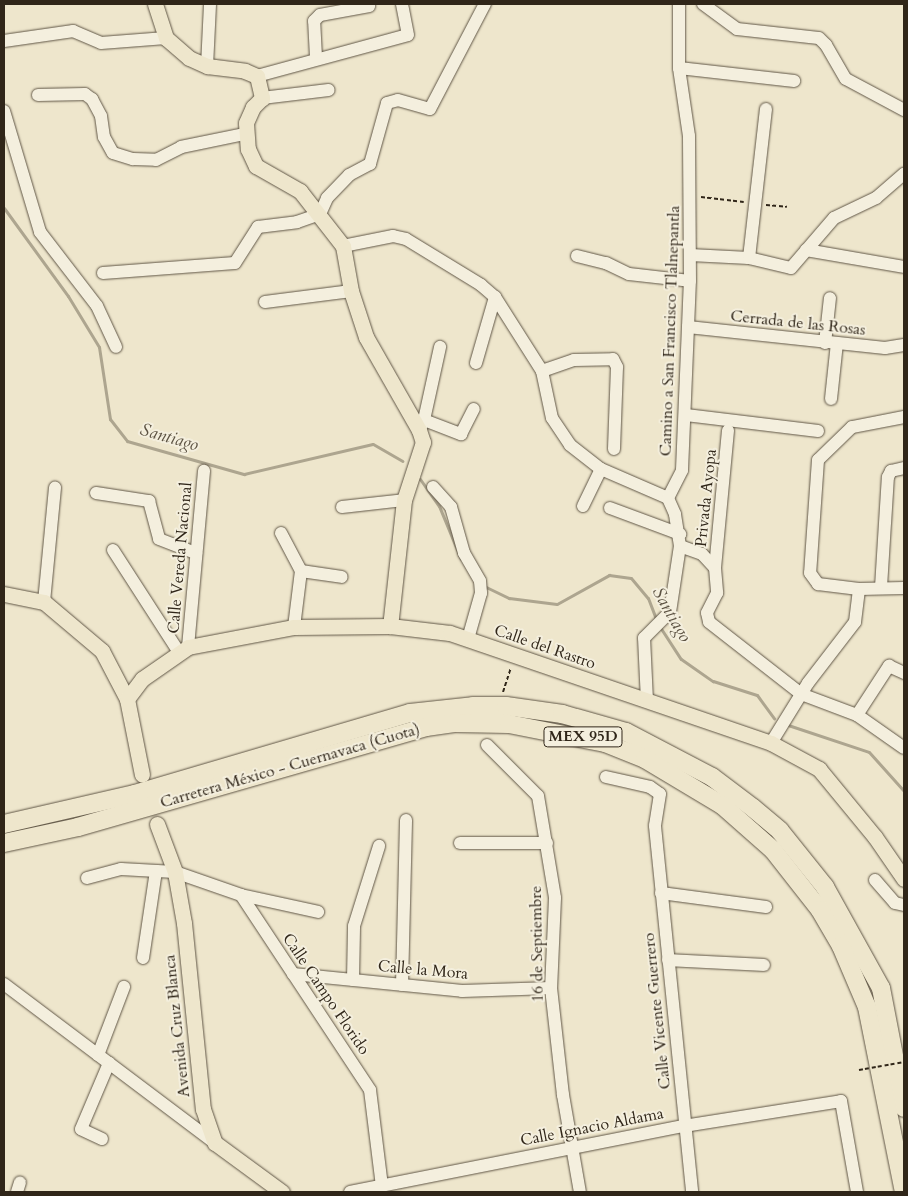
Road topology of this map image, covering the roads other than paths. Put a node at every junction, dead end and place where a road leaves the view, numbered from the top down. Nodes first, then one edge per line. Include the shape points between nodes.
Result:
1 (155, 4) edge
2 (210, 4) edge
3 (402, 4) edge
4 (485, 4) edge
5 (681, 4) edge
6 (703, 4) edge
7 (369, 6) dead end
8 (166, 38) junction
9 (4, 41) edge
10 (316, 57) junction
11 (206, 66) junction
12 (679, 68) junction
13 (257, 76) junction
14 (794, 80) dead end
15 (329, 90) dead end
16 (38, 95) dead end
17 (262, 98) junction
18 (766, 109) dead end
19 (904, 110) edge
20 (4, 111) edge
21 (244, 134) junction
22 (904, 174) edge
23 (320, 214) junction
24 (344, 246) junction
25 (806, 250) junction
26 (690, 254) junction
27 (577, 256) dead end
28 (749, 258) junction
29 (904, 266) edge
30 (104, 273) dead end
31 (690, 281) junction
32 (351, 291) junction
33 (495, 297) junction
34 (830, 298) dead end
35 (265, 302) dead end
36 (688, 327) junction
37 (831, 343) junction
38 (904, 345) edge
39 (116, 347) dead end
40 (440, 347) dead end
41 (476, 363) dead end
42 (542, 371) junction
43 (831, 399) dead end
44 (474, 409) dead end
45 (686, 415) junction
46 (904, 417) edge
47 (422, 425) junction
48 (728, 431) dead end
49 (818, 431) dead end
50 (614, 449) dead end
51 (904, 468) edge
52 (602, 469) junction
53 (204, 471) dead end
54 (433, 487) dead end
55 (55, 488) dead end
56 (96, 493) dead end
57 (668, 498) junction
58 (404, 500) junction
59 (583, 506) dead end
60 (342, 507) dead end
61 (610, 508) dead end
62 (281, 533) dead end
63 (680, 540) junction
64 (112, 550) dead end
65 (196, 553) junction
66 (715, 568) junction
67 (301, 571) junction
68 (342, 577) dead end
69 (881, 586) junction
70 (859, 588) junction
71 (904, 588) edge
72 (4, 594) edge
73 (44, 602) junction
74 (390, 626) junction
75 (294, 627) junction
76 (468, 639) junction
77 (183, 649) junction
78 (904, 673) edge
79 (802, 694) junction
80 (127, 699) junction
81 (647, 701) junction
82 (858, 715) junction
83 (771, 743) junction
84 (487, 745) dead end
85 (904, 748) edge
86 (142, 775) dead end
87 (606, 776) dead end
88 (406, 820) dead end
89 (4, 824) edge
90 (157, 824) dead end
91 (4, 843) edge
92 (460, 843) dead end
93 (547, 843) junction
94 (379, 846) dead end
95 (156, 871) junction
96 (175, 872) junction
97 (87, 878) dead end
98 (904, 879) edge
99 (875, 880) dead end
100 (661, 893) junction
101 (242, 895) junction
102 (904, 905) edge
103 (766, 907) dead end
104 (318, 912) dead end
105 (142, 958) dead end
106 (668, 960) junction
107 (764, 965) dead end
108 (293, 974) junction
109 (352, 980) junction
110 (4, 984) edge
111 (402, 985) junction
112 (124, 987) dead end
113 (551, 988) junction
114 (98, 1055) junction
115 (109, 1063) junction
116 (904, 1108) edge
117 (684, 1126) junction
118 (102, 1139) dead end
119 (215, 1143) junction
120 (571, 1148) junction
121 (382, 1186) junction
122 (282, 1192) edge
123 (350, 1192) edge
124 (580, 1192) edge
125 (692, 1192) edge
126 (857, 1192) edge
127 (904, 1192) edge

1 - 8 main road
2 - 11 street
3 - 10 street via 408,35
4 - 23 street via 430,109 398,100 387,103 370,164 349,175 327,198
5 - 12 street, Camino a San Francisco Tlalnepantla
6 - 19 street via 737,29 819,38 826,44 846,79
7 - 10 street via 320,16 314,21
8 - 9 street via 101,43 73,31
8 - 11 main road via 189,58
10 - 13 street
11 - 13 main road via 245,71
12 - 14 street
12 - 26 street, Camino a San Francisco Tlalnepantla via 689,136
13 - 17 main road
15 - 17 street
16 - 21 street via 85,94 92,99 101,116 104,137 113,153 132,159 156,160 181,148
17 - 21 main road via 253,107
18 - 28 street
20 - 39 street via 40,232 97,306
21 - 23 main road via 256,166 300,191
22 - 25 street via 876,198 834,218
23 - 24 main road
23 - 30 street via 297,222 258,227 235,262
24 - 32 main road
24 - 33 street via 393,236 406,239
25 - 28 street via 791,268
25 - 29 street
26 - 28 street
26 - 31 street, Camino a San Francisco Tlalnepantla
27 - 31 street via 606,263 629,274
31 - 36 street, Camino a San Francisco Tlalnepantla
32 - 35 street
32 - 47 main road via 366,337
33 - 41 street
33 - 42 street
34 - 37 street
36 - 37 street, Cerrada de las Rosas
36 - 45 street, Camino a San Francisco Tlalnepantla
37 - 38 street, Cerrada de las Rosas via 885,348
37 - 43 street
40 - 47 street
42 - 50 street via 574,360 613,359 617,367
42 - 52 street via 552,418 559,432
44 - 47 street via 461,434
45 - 49 street
45 - 57 street, Camino a San Francisco Tlalnepantla via 682,470
46 - 70 street via 852,427 818,460 810,573 818,584
47 - 58 main road via 424,442 421,455
48 - 66 street, Privada Ayopa
51 - 69 street via 891,471 888,477
52 - 57 street
52 - 59 street
53 - 65 street, Calle Vereda Nacional
54 - 76 street via 451,507 464,553 480,580 481,593
55 - 73 street
56 - 65 street via 149,501 159,539
57 - 63 street
58 - 60 street
58 - 74 main road
61 - 63 street
62 - 67 street
63 - 66 street via 702,554
63 - 81 street via 670,612 644,638
64 - 77 street
65 - 77 street, Calle Vereda Nacional
66 - 79 street, Privada Ayopa via 717,593 707,613 709,622
67 - 68 street
67 - 75 street
69 - 70 street
69 - 71 street
70 - 79 street via 855,622
72 - 73 main road
73 - 80 main road via 102,651
74 - 75 main road, Calle del Rastro
74 - 76 main road, Calle del Rastro via 450,633
75 - 77 main road, Calle del Rastro
76 - 81 main road, Calle del Rastro
77 - 80 main road, Calle del Rastro via 142,679
78 - 82 street via 889,666
79 - 82 street, Privada Ayopa
79 - 83 street
80 - 86 main road
81 - 83 main road, Calle del Rastro
82 - 85 street, Privada Ayopa
83 - 98 main road, Calle del Rastro via 819,769 875,837
84 - 93 street, 16 de Septiembre via 538,796
87 - 100 street, Calle Vicente Guerrero via 650,787 660,794 654,826
88 - 111 street
89 - 116 highway, Carretera México - Cuernavaca (Cuota) / MEX 95D via 135,794 410,714 473,706 506,706 562,714 626,732 712,777 753,808 780,831 825,887 881,988
90 - 96 main road, Avenida Cruz Blanca
91 - 127 highway, Carretera México - Cuernavaca (Cuota) / MEX 95D via 78,827 426,727 456,723 509,724 605,742 645,759 722,805 773,850 820,910 841,946 867,1008
92 - 93 street
93 - 113 street, 16 de Septiembre via 555,898
94 - 109 street via 354,926
95 - 96 street
95 - 97 street via 121,869
95 - 105 street
96 - 101 street
96 - 119 main road, Avenida Cruz Blanca via 184,923 203,1109
99 - 102 street via 895,903
100 - 103 street
100 - 106 street, Calle Vicente Guerrero
101 - 104 street
101 - 108 street, Calle Campo Florido
106 - 107 street
106 - 117 street, Calle Vicente Guerrero
108 - 109 street, Calle la Mora
108 - 121 street, Calle Campo Florido via 370,1090
109 - 111 street, Calle la Mora
110 - 114 street
111 - 113 street, Calle la Mora via 462,991
112 - 114 street
113 - 120 street, 16 de Septiembre
114 - 115 street
115 - 118 street via 81,1129
115 - 119 street
117 - 120 street, Calle Ignacio Aldama
117 - 125 street, Calle Vicente Guerrero
117 - 126 street, Calle Ignacio Aldama via 841,1101
119 - 122 main road
120 - 121 street, Calle Ignacio Aldama
120 - 124 street, 16 de Septiembre
121 - 123 street, Calle Ignacio Aldama

